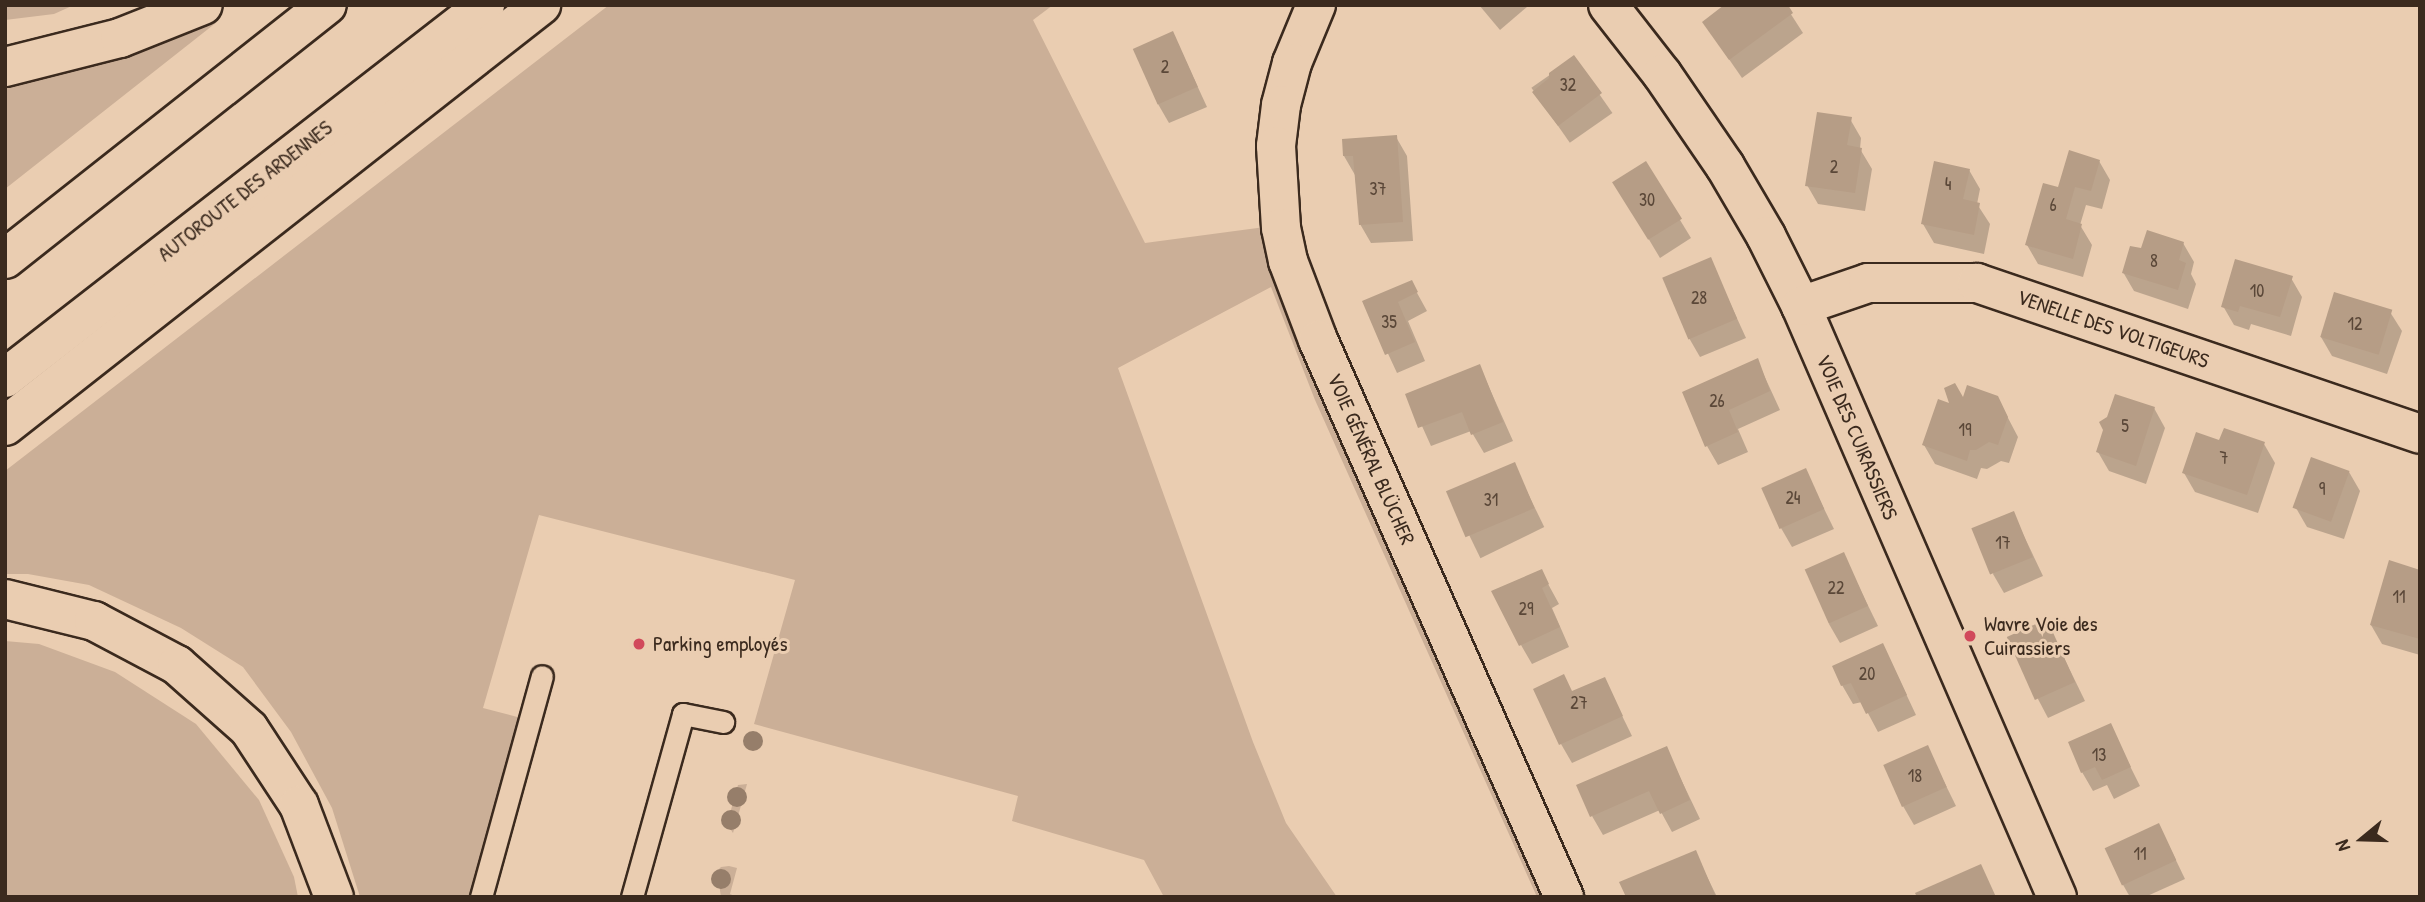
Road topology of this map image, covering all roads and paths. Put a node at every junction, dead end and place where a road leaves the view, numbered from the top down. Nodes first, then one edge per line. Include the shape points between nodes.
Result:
1 (203, 5) edge
2 (327, 5) edge
3 (485, 5) edge
4 (541, 5) edge
5 (1316, 5) edge
6 (1608, 5) edge
7 (5, 67) edge
8 (5, 259) edge
9 (1801, 306) junction
10 (5, 377) edge
11 (5, 426) edge
12 (2420, 434) edge
13 (5, 599) edge
14 (542, 676) dead end
15 (723, 722) dead end
16 (334, 897) edge
17 (481, 897) edge
18 (632, 897) edge
19 (1564, 897) edge
20 (2057, 897) edge

1 - 7 main road via 120,38
2 - 8 main road
3 - 10 main road, AUTOROUTE DES ARDENNES
4 - 11 main road
5 - 19 main road, VOIE GÉNÉRAL BLÜCHER via 1292,62 1276,146 1287,261
6 - 9 main road, VOIE DES CUIRASSIERS via 1725,166
9 - 12 main road, VENELLE DES VOLTIGEURS via 1868,283 1977,283
9 - 20 main road, VOIE DES CUIRASSIERS
13 - 16 main road via 94,621 177,664 249,729 299,804
14 - 17 lane
15 - 18 lane via 683,714

